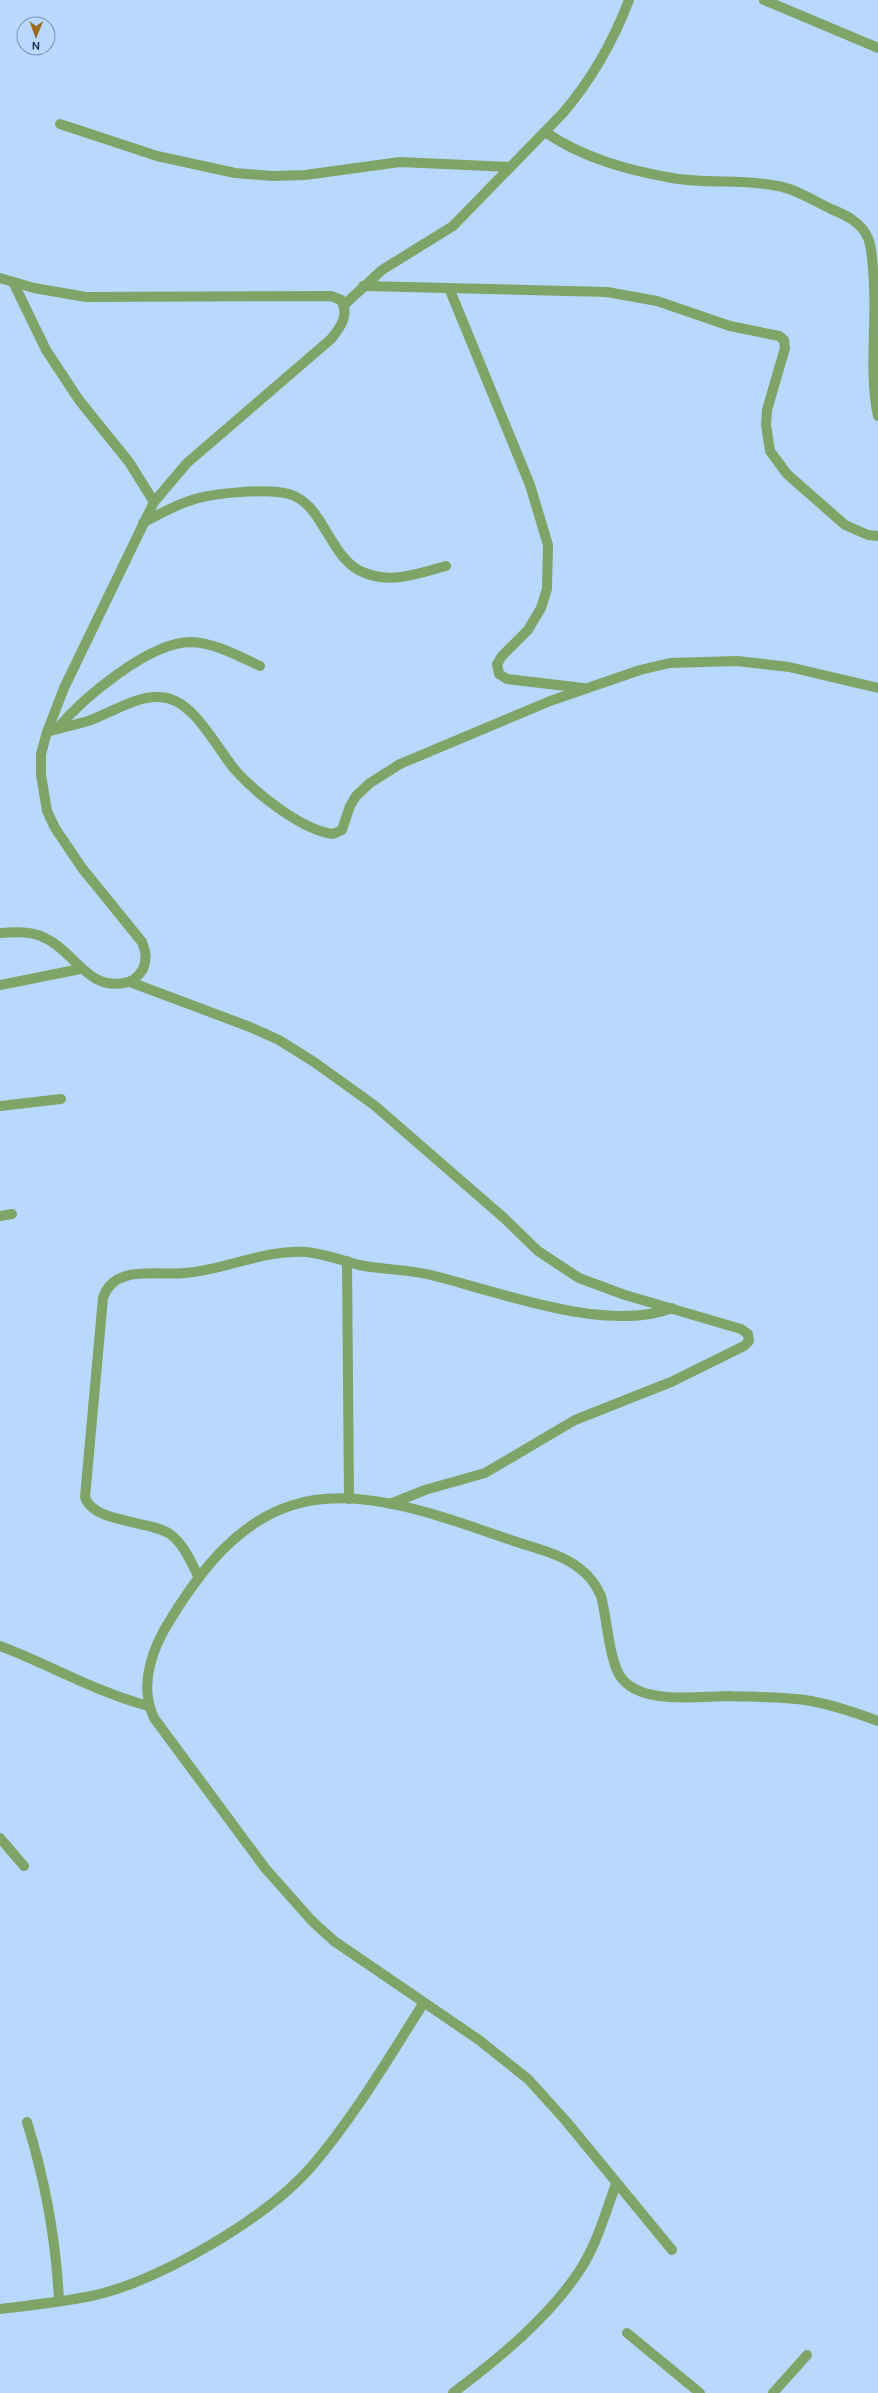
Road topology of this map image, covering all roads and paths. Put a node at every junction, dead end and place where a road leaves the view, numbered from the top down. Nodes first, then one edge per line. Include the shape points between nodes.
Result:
1 (629, 0) edge
2 (764, 0) edge
3 (878, 48) edge
4 (60, 124) dead end
5 (545, 132) junction
6 (510, 167) junction
7 (0, 278) edge
8 (14, 284) junction
9 (363, 286) junction
10 (449, 288) junction
11 (344, 305) junction
12 (878, 416) edge
13 (154, 502) junction
14 (143, 523) junction
15 (878, 536) edge
16 (446, 566) dead end
17 (260, 666) dead end
18 (586, 688) junction
19 (878, 688) edge
20 (57, 729) junction
21 (47, 732) junction
22 (0, 932) edge
23 (80, 969) junction
24 (130, 982) junction
25 (0, 984) edge
26 (61, 1099) dead end
27 (0, 1106) edge
28 (12, 1214) dead end
29 (0, 1216) edge
30 (347, 1261) junction
31 (672, 1308) junction
32 (349, 1499) junction
33 (390, 1504) junction
34 (199, 1578) junction
35 (0, 1646) edge
36 (148, 1706) junction
37 (878, 1722) edge
38 (0, 1838) edge
39 (24, 1866) dead end
40 (423, 2004) junction
41 (28, 2122) dead end
42 (616, 2184) junction
43 (672, 2250) dead end
44 (60, 2301) junction
45 (0, 2309) edge
46 (627, 2333) dead end
47 (807, 2355) dead end
48 (453, 2393) edge
49 (700, 2393) edge
50 (773, 2393) edge

1 - 5 street via 606,53 592,76 564,114
2 - 3 street
4 - 6 street via 157,156 235,173 305,175 400,162
5 - 6 street
5 - 12 street via 581,154 670,177 709,183 779,186 837,211 862,226 872,251
6 - 9 street via 453,226 382,270
7 - 8 street
8 - 11 street via 86,297 325,296 336,298
8 - 13 street via 51,357 79,400 129,462
9 - 10 street
9 - 11 street
10 - 15 street via 608,292 657,301 730,326 779,336 784,340 785,348 767,410 766,425 770,451 787,474 845,525 868,535
10 - 18 street via 530,485 548,545 547,589 541,608 528,630 499,660 497,669 499,674 507,679
11 - 13 street via 342,324 331,339 187,463
13 - 14 street
14 - 16 street via 206,496 269,491 288,493 310,507 335,546 353,566 364,573 376,577 397,577
14 - 21 street via 64,688
17 - 20 street via 214,646 180,643 153,654 110,680 71,712
18 - 19 street via 640,670 670,664 737,661 789,667
18 - 20 street via 400,764 370,783 356,796 342,830 333,834 301,821 262,796 236,771 189,709 169,697 147,698 87,721
20 - 21 street
21 - 24 street via 41,754 40,776 42,793 50,817 71,853 138,935 145,950 146,958 141,972
22 - 23 street via 32,934 46,938
23 - 24 street via 102,982
23 - 25 street
24 - 31 street via 279,1040 374,1105 504,1218 538,1251 559,1266 597,1286
26 - 27 street
28 - 29 street
30 - 31 street via 417,1272 575,1312 642,1316 658,1314
30 - 32 street
30 - 34 street via 311,1253 283,1253 194,1272 123,1276 113,1281 105,1291 84,1491 87,1503 94,1511 154,1527 170,1534 183,1549
31 - 33 street via 741,1329 748,1334 749,1341 744,1346 690,1373 575,1420 485,1473 425,1490
32 - 33 street
32 - 34 street via 294,1504 274,1512 236,1536
33 - 37 street via 426,1512 551,1553 579,1567 597,1586 601,1596 615,1665 620,1676 630,1686 643,1692 667,1697 729,1696 805,1700 835,1706
34 - 36 street via 166,1626 152,1659 146,1683
35 - 36 street via 32,1658 96,1689
36 - 40 street via 154,1718 266,1868 312,1921 334,1941
38 - 39 street
40 - 42 street via 479,2040 528,2079 566,2121
40 - 44 street via 334,2139 288,2191 234,2230 165,2268 97,2294
41 - 44 street via 49,2199 56,2245
42 - 43 street
42 - 48 street via 598,2233 578,2273 520,2338
44 - 45 street
46 - 49 street
47 - 50 street

